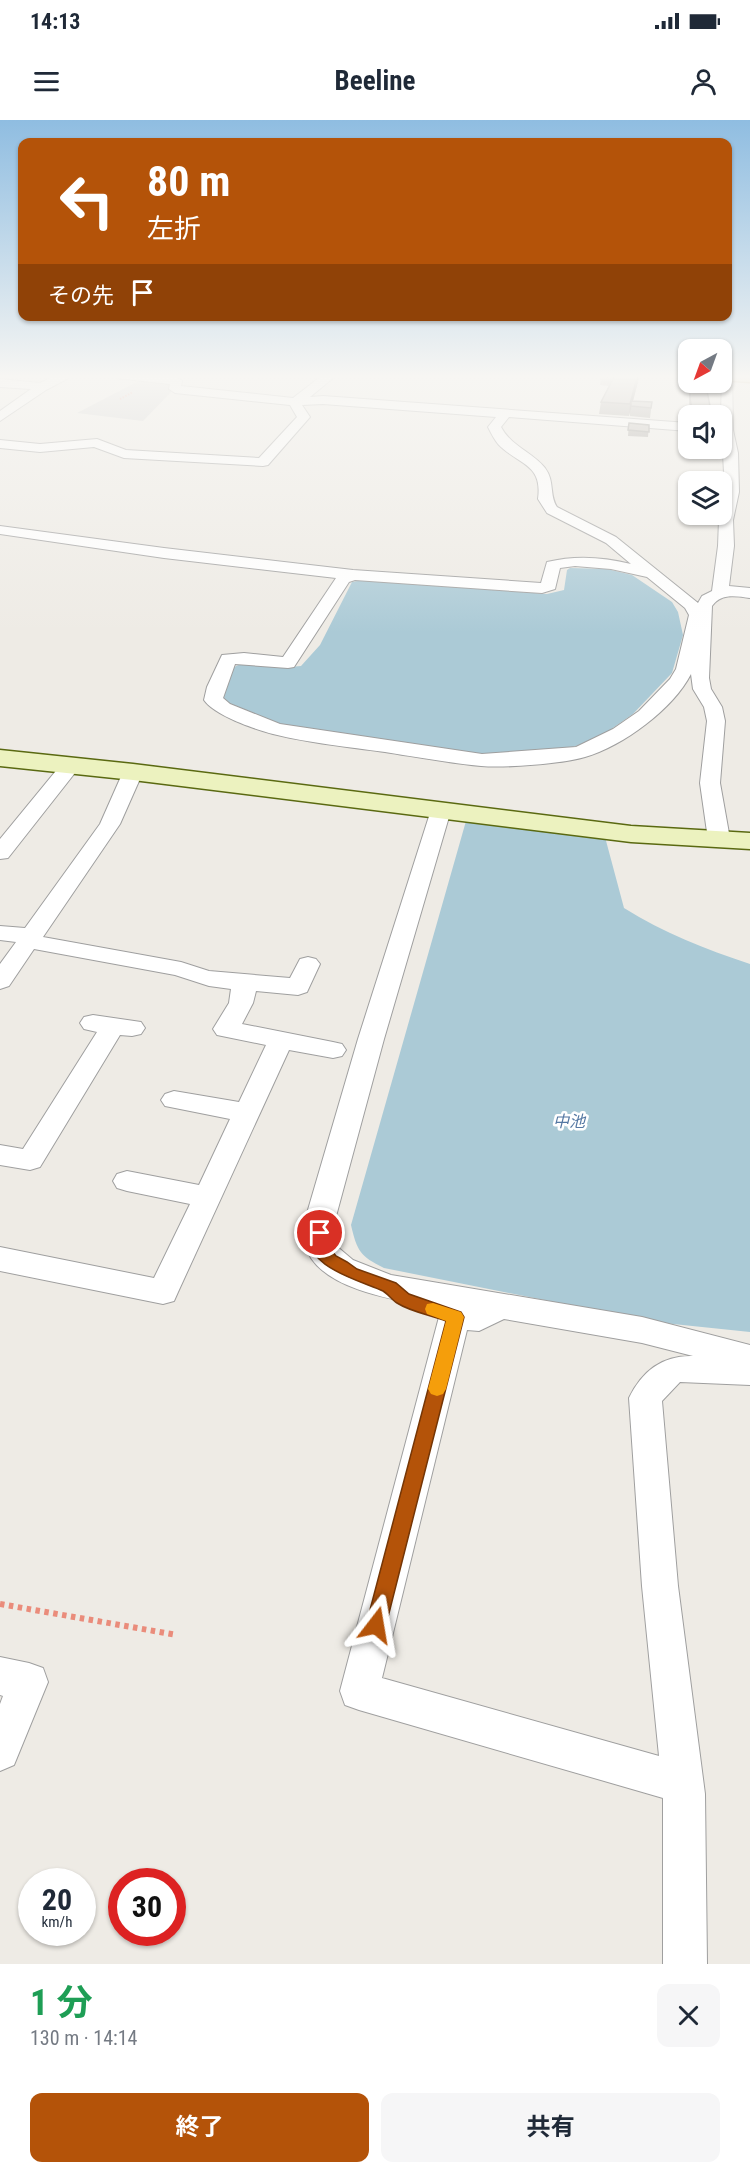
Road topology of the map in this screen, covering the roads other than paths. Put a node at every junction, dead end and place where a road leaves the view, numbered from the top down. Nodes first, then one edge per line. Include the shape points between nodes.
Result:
1 (229, 460) edge
2 (265, 460) edge
3 (532, 460) edge
4 (731, 460) edge
5 (0, 530) edge
6 (651, 574) junction
7 (353, 575) junction
8 (720, 590) junction
9 (750, 593) edge
10 (0, 758) edge
11 (71, 765) junction
12 (133, 772) junction
13 (441, 810) junction
14 (719, 839) junction
15 (750, 841) edge
16 (0, 853) edge
17 (0, 933) edge
18 (29, 938) junction
19 (308, 964) dead end
20 (0, 981) edge
21 (245, 982) junction
22 (112, 1026) dead end
23 (281, 1040) junction
24 (333, 1050) dead end
25 (174, 1100) dead end
26 (247, 1113) junction
27 (0, 1155) edge
28 (127, 1181) dead end
29 (207, 1197) junction
30 (0, 1259) edge
31 (390, 1287) junction
32 (504, 1307) junction
33 (455, 1317) junction
34 (750, 1358) edge
35 (750, 1372) edge
36 (0, 1676) edge
37 (0, 1750) edge
38 (683, 1783) junction
39 (685, 1964) edge

1 - 2 street
3 - 6 street via 539,465 548,489 545,499 552,510 611,540
4 - 8 street via 732,492
5 - 7 street
6 - 7 street via 624,566 566,561 553,565 549,586 542,588
6 - 7 street via 698,615 685,669 678,682 646,715 581,752 482,760 276,729 223,708 213,700 228,659 288,663 343,579
8 - 9 street
8 - 14 street via 704,606 700,678 716,721 710,783
10 - 11 street
11 - 12 street
11 - 16 street
12 - 13 street
12 - 18 street via 110,824
13 - 14 street via 631,834
13 - 31 street via 320,1220 320,1247 330,1260 351,1273
14 - 15 street
17 - 18 street
18 - 20 street
18 - 21 street via 181,969 194,975
19 - 21 street via 298,987
21 - 23 street via 241,1003 226,1029
22 - 27 street via 30,1160
23 - 24 street
23 - 26 street
25 - 26 street
26 - 29 street
28 - 29 street
29 - 30 street via 163,1292
31 - 32 street
31 - 33 street via 403,1299
32 - 33 street via 479,1318
32 - 34 street via 642,1330
33 - 38 street via 359,1691
35 - 38 street via 679,1369 665,1374 645,1398 660,1586
36 - 37 street via 29,1682
38 - 39 street

